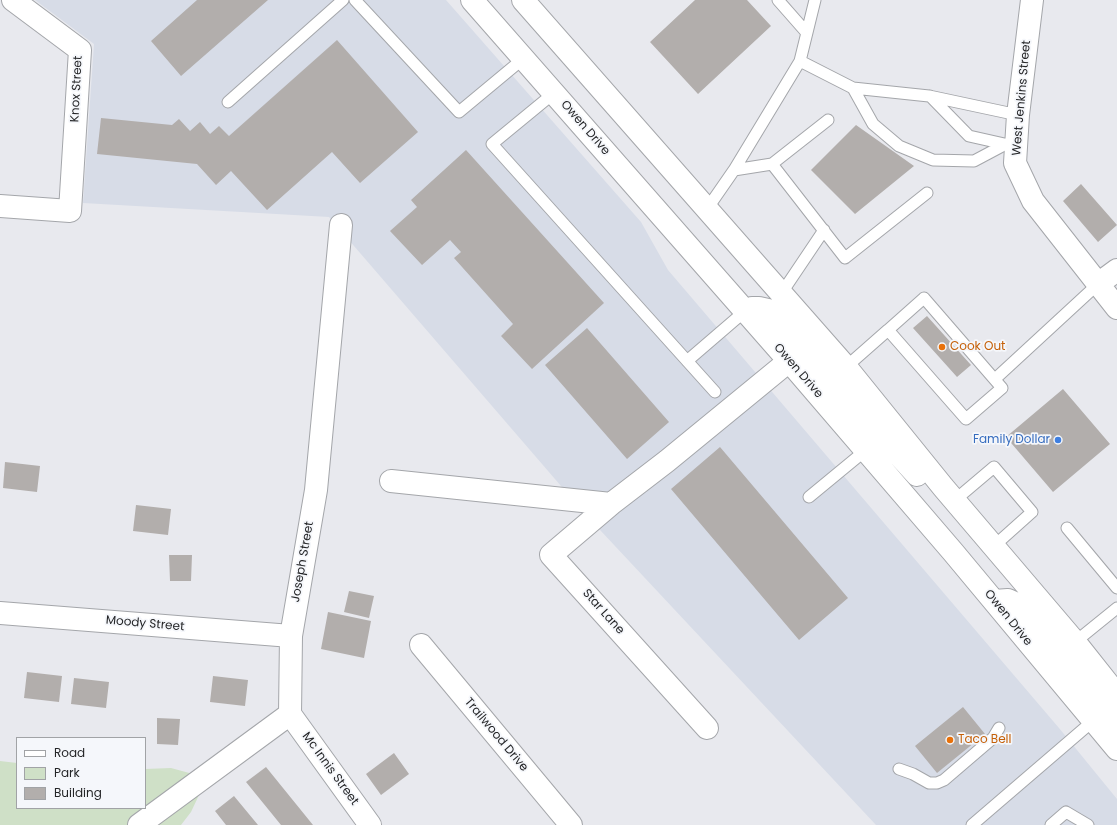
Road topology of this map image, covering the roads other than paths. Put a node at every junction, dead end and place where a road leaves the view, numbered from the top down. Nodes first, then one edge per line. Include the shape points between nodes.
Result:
1 (12, 0) edge
2 (343, 0) edge
3 (355, 0) edge
4 (472, 0) edge
5 (523, 0) edge
6 (778, 0) edge
7 (815, 0) edge
8 (1032, 0) edge
9 (807, 33) junction
10 (524, 58) junction
11 (800, 61) junction
12 (853, 88) junction
13 (554, 93) junction
14 (929, 96) junction
15 (228, 102) dead end
16 (1018, 115) junction
17 (828, 120) dead end
18 (1012, 145) junction
19 (772, 164) junction
20 (734, 170) junction
21 (927, 193) dead end
22 (0, 206) edge
23 (707, 209) junction
24 (341, 225) dead end
25 (824, 230) junction
26 (1117, 270) edge
27 (1098, 284) junction
28 (781, 294) junction
29 (1117, 308) edge
30 (744, 312) junction
31 (888, 330) junction
32 (686, 360) junction
33 (789, 361) junction
34 (846, 367) junction
35 (995, 379) junction
36 (715, 392) dead end
37 (866, 450) junction
38 (391, 481) dead end
39 (949, 494) junction
40 (809, 497) dead end
41 (611, 504) junction
42 (1067, 528) dead end
43 (994, 546) junction
44 (1117, 588) edge
45 (994, 601) junction
46 (1117, 608) edge
47 (0, 613) edge
48 (291, 636) junction
49 (1075, 642) junction
50 (421, 645) dead end
51 (1117, 695) edge
52 (290, 714) junction
53 (1093, 721) junction
54 (1117, 722) edge
55 (707, 728) dead end
56 (999, 728) dead end
57 (1117, 749) edge
58 (899, 769) dead end
59 (1071, 821) edge
60 (139, 825) edge
61 (370, 825) edge
62 (571, 825) edge
63 (972, 825) edge
64 (1051, 825) edge
65 (1088, 825) edge

1 - 22 main road, Knox Street via 80,50 70,211
2 - 15 lane
3 - 10 lane via 460,112
4 - 10 main road, Owen Drive
5 - 23 main road
6 - 9 lane
7 - 9 lane
8 - 16 main road, West Jenkins Street
9 - 11 lane
10 - 13 main road, Owen Drive
11 - 12 lane
11 - 20 lane
12 - 14 lane
12 - 18 lane via 873,124 899,146 933,160 974,161
13 - 30 main road, Owen Drive
13 - 32 lane via 492,144
14 - 16 lane
14 - 18 lane via 969,136
16 - 18 main road, West Jenkins Street
17 - 19 lane
18 - 27 main road, West Jenkins Street via 1015,163 1034,200
19 - 20 lane
19 - 25 lane
20 - 23 lane
21 - 25 lane via 846,258
23 - 28 main road
24 - 48 main road, Joseph Street via 316,490
25 - 28 lane
26 - 27 main road
27 - 29 main road, West Jenkins Street
27 - 35 lane
28 - 34 main road
30 - 32 lane
30 - 33 main road, Owen Drive
30 - 39 main road via 759,308 776,315 916,474
31 - 34 lane
31 - 35 lane via 924,298
31 - 35 lane via 966,420 1002,388
32 - 36 lane
33 - 37 main road, Owen Drive
33 - 41 main road, Star Lane
34 - 39 main road
37 - 40 lane
37 - 45 main road, Owen Drive
38 - 41 main road
39 - 43 main road
39 - 43 lane via 994,467 1032,512
41 - 55 main road, Star Lane via 551,555
42 - 44 lane
43 - 49 main road
45 - 53 main road, Owen Drive
45 - 54 main road via 1008,600 1017,604
46 - 49 lane
47 - 48 main road, Moody Street
48 - 52 main road, Joseph Street
49 - 51 main road
50 - 62 main road, Trailwood Drive
52 - 60 main road
52 - 61 main road, Mc Innis Street
53 - 57 main road, Owen Drive
53 - 63 lane
56 - 58 lane via 992,738 944,780 937,783 929,783
59 - 64 lane via 1066,812
59 - 65 lane

